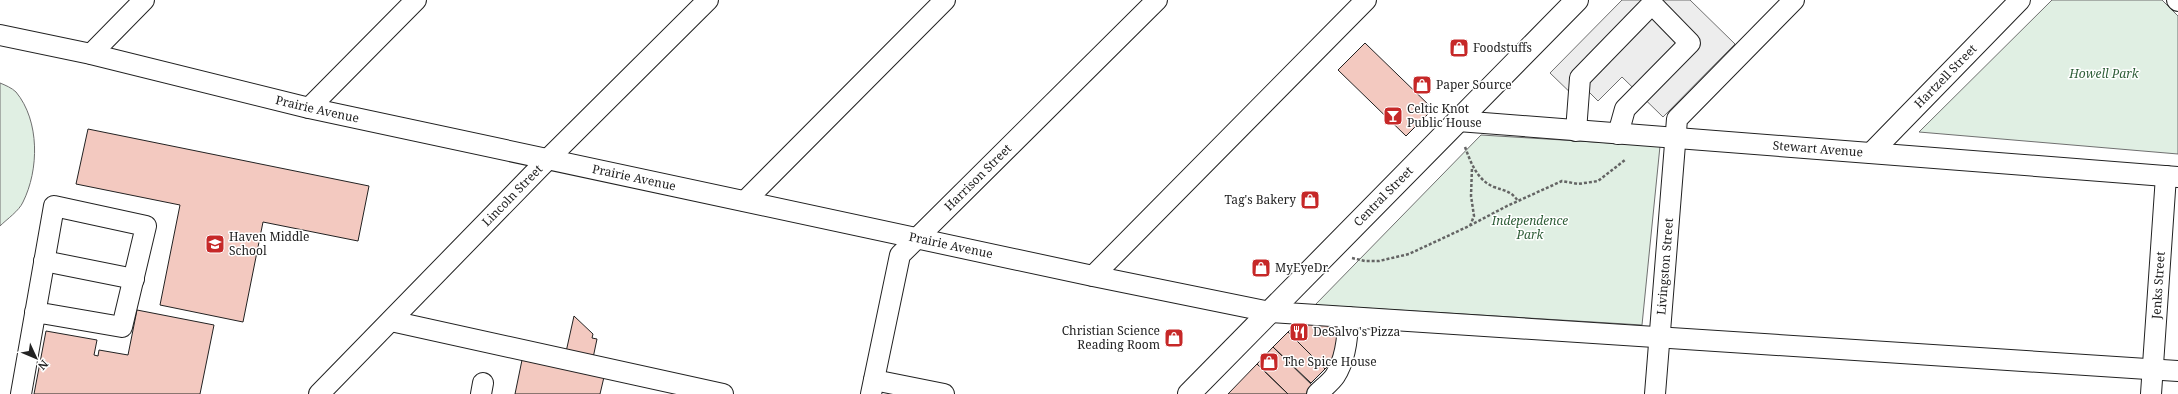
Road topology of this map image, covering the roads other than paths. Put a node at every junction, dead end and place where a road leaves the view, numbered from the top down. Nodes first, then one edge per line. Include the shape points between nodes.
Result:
1 (144, 0) edge
2 (416, 0) edge
3 (708, 0) edge
4 (945, 0) edge
5 (1157, 0) edge
6 (1366, 0) edge
7 (1578, 0) edge
8 (1794, 0) edge
9 (2020, 0) edge
10 (0, 35) edge
11 (91, 54) junction
12 (310, 108) junction
13 (1458, 121) junction
14 (1576, 131) junction
15 (1618, 134) junction
16 (1676, 138) junction
17 (1871, 153) junction
18 (549, 158) junction
19 (2172, 177) edge
20 (745, 201) junction
21 (918, 238) junction
22 (44, 261) junction
23 (1093, 276) junction
24 (134, 279) junction
25 (35, 312) junction
26 (1270, 312) junction
27 (1348, 317) junction
28 (391, 320) junction
29 (1660, 336) junction
30 (2152, 369) junction
31 (2178, 371) edge
32 (872, 387) edge
33 (21, 394) edge
34 (319, 394) edge
35 (723, 394) edge
36 (944, 394) edge
37 (1189, 394) edge
38 (1317, 394) edge
39 (1655, 394) edge
40 (2151, 394) edge

1 - 11 street
2 - 12 street
3 - 18 street, Lincoln Street
4 - 20 street
5 - 21 street, Harrison Street
6 - 23 street
7 - 13 main road, Central Street
8 - 16 street, Livingston Street via 1677,119
9 - 17 street, Hartzell Street
10 - 11 street, Prairie Avenue
11 - 12 street, Prairie Avenue
12 - 18 street, Prairie Avenue
13 - 14 street, Stewart Avenue
13 - 26 main road, Central Street
14 - 15 street, Stewart Avenue
14 - 15 street via 1580,78 1652,4 1690,43 1625,109
15 - 16 street, Stewart Avenue
16 - 17 street, Stewart Avenue
16 - 29 street, Livingston Street
17 - 19 street, Stewart Avenue
18 - 20 street, Prairie Avenue
18 - 28 street, Lincoln Street
19 - 30 street, Jenks Street
20 - 21 street, Prairie Avenue
21 - 23 street, Prairie Avenue
21 - 32 street, Harrison Street via 900,255
22 - 24 street
22 - 24 street via 54,206 146,226
22 - 25 street
23 - 26 street, Prairie Avenue
24 - 25 street via 122,327
25 - 33 street
26 - 27 street, Prairie Avenue
26 - 37 main road, Central Street
27 - 29 street, Prairie Avenue
27 - 38 street via 1348,335 1335,376
28 - 34 street, Lincoln Street
28 - 35 street
29 - 30 street, Prairie Avenue
29 - 39 street, Livingston Street
30 - 31 street, Prairie Avenue
30 - 40 street, Jenks Street
32 - 36 street

